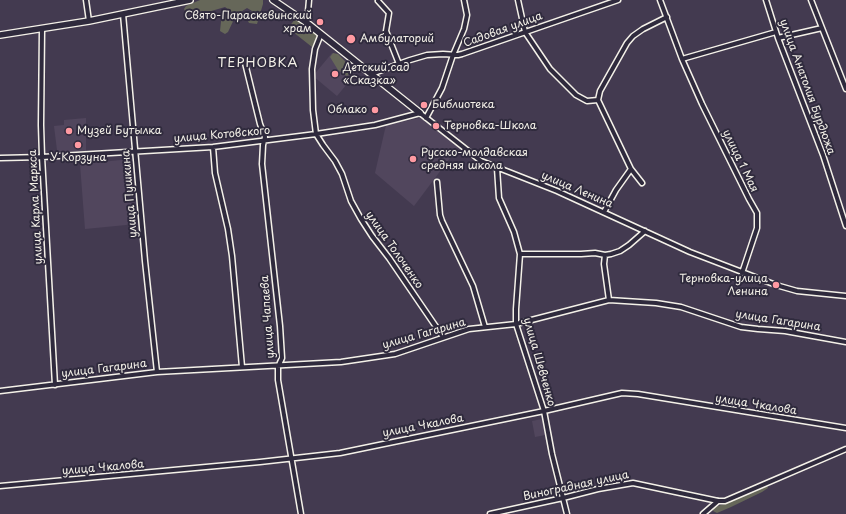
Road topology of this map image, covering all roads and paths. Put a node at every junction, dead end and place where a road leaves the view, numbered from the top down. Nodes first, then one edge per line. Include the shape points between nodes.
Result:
1 (86, 0) edge
2 (190, 0) edge
3 (273, 0) edge
4 (308, 0) edge
5 (464, 0) edge
6 (518, 0) edge
7 (660, 0) edge
8 (766, 0) edge
9 (811, 0) edge
10 (378, 1) dead end
11 (614, 1) edge
12 (123, 14) junction
13 (667, 17) junction
14 (89, 21) junction
15 (307, 22) junction
16 (822, 28) junction
17 (42, 29) junction
18 (525, 32) junction
19 (776, 32) junction
20 (321, 34) junction
21 (0, 35) edge
22 (778, 38) junction
23 (453, 55) junction
24 (682, 59) junction
25 (245, 63) dead end
26 (399, 64) junction
27 (371, 74) junction
28 (846, 89) edge
29 (598, 100) junction
30 (420, 114) junction
31 (426, 118) junction
32 (316, 134) junction
33 (265, 141) junction
34 (213, 147) junction
35 (135, 152) junction
36 (42, 157) junction
37 (0, 158) edge
38 (497, 168) junction
39 (631, 169) junction
40 (437, 182) dead end
41 (642, 183) dead end
42 (604, 212) junction
43 (846, 226) edge
44 (645, 231) junction
45 (520, 254) junction
46 (605, 255) junction
47 (742, 273) junction
48 (846, 296) edge
49 (609, 300) junction
50 (516, 324) junction
51 (485, 327) junction
52 (443, 337) junction
53 (846, 342) edge
54 (279, 365) junction
55 (242, 368) junction
56 (157, 372) junction
57 (55, 385) junction
58 (0, 391) edge
59 (544, 411) junction
60 (846, 428) edge
61 (846, 449) edge
62 (291, 458) junction
63 (0, 486) edge
64 (563, 498) junction
65 (710, 500) junction
66 (718, 501) junction
67 (713, 506) junction
68 (301, 514) edge
69 (490, 514) edge
70 (567, 514) edge
71 (703, 514) edge

1 - 14 street
2 - 12 street
3 - 15 street, улица Ленина
4 - 15 street
5 - 23 street via 466,22
6 - 18 street
7 - 13 street, улица 1 Мая
8 - 19 street, улица Анатолия Бурдюжа
9 - 16 street
10 - 26 street via 389,13 386,31
11 - 18 street, Садовая улица
12 - 14 street
12 - 35 street, улица Пушкина
13 - 24 street, улица 1 Мая
13 - 29 street via 643,29 627,43
14 - 17 street
15 - 20 street, улица Ленина
16 - 22 street
16 - 28 street
17 - 21 street
17 - 36 street, улица Карла Маркса
18 - 23 street, Садовая улица
18 - 29 street via 550,69 576,95 587,101
19 - 22 street, улица Анатолия Бурдюжа
19 - 24 street
20 - 27 street, улица Ленина
20 - 32 street, улица Толоченко via 315,49 312,69
22 - 43 street, улица Анатолия Бурдюжа via 823,155
23 - 26 street, Садовая улица via 427,55
23 - 31 street via 442,88
24 - 47 street, улица 1 Мая via 758,213 757,228
25 - 33 street
26 - 27 street, Садовая улица
27 - 30 street, улица Ленина
29 - 39 street
30 - 31 street, улица Ленина
30 - 32 street, улица Котовского
31 - 38 street, улица Ленина via 473,156
32 - 33 street, улица Котовского
32 - 52 street, улица Толоченко via 342,174 361,219
33 - 34 street, улица Котовского
33 - 54 street, улица Чапаева via 262,164 280,326 282,358
34 - 35 street, улица Котовского
34 - 55 street via 215,173 232,256
35 - 36 street, улица Котовского
35 - 56 street, улица Пушкина
36 - 37 street, улица Котовского
36 - 57 street, улица Карла Маркса
38 - 42 street, улица Ленина
38 - 45 street, улица Шевченко via 499,198 514,232
39 - 41 street
39 - 42 street
40 - 51 street via 440,215 473,286
42 - 44 street, улица Ленина
44 - 46 street via 620,251
44 - 47 street, улица Ленина
45 - 46 street
45 - 50 street, улица Шевченко
46 - 49 street
47 - 48 street, улица Ленина via 797,291
49 - 50 street, улица Гагарина
49 - 53 street, улица Гагарина via 681,307 741,327 785,331
50 - 51 street, улица Гагарина
50 - 59 street, улица Шевченко
51 - 52 street, улица Гагарина
52 - 54 street, улица Гагарина via 395,354 340,362
54 - 55 street, улица Гагарина
54 - 62 street, улица Чапаева via 278,380
55 - 56 street, улица Гагарина
56 - 57 street, улица Гагарина
57 - 58 street, улица Гагарина
59 - 60 street, улица Чкалова via 631,393
59 - 62 street, улица Чкалова via 340,453
59 - 64 street, улица Шевченко
61 - 66 street, Виноградная улица via 725,501
62 - 63 street, улица Чкалова
62 - 68 street, улица Чапаева
64 - 65 street, Виноградная улица via 633,483
64 - 69 street, Виноградная улица
64 - 70 street, улица Шевченко
65 - 66 street, Виноградная улица
65 - 67 street
66 - 67 street
67 - 71 street

